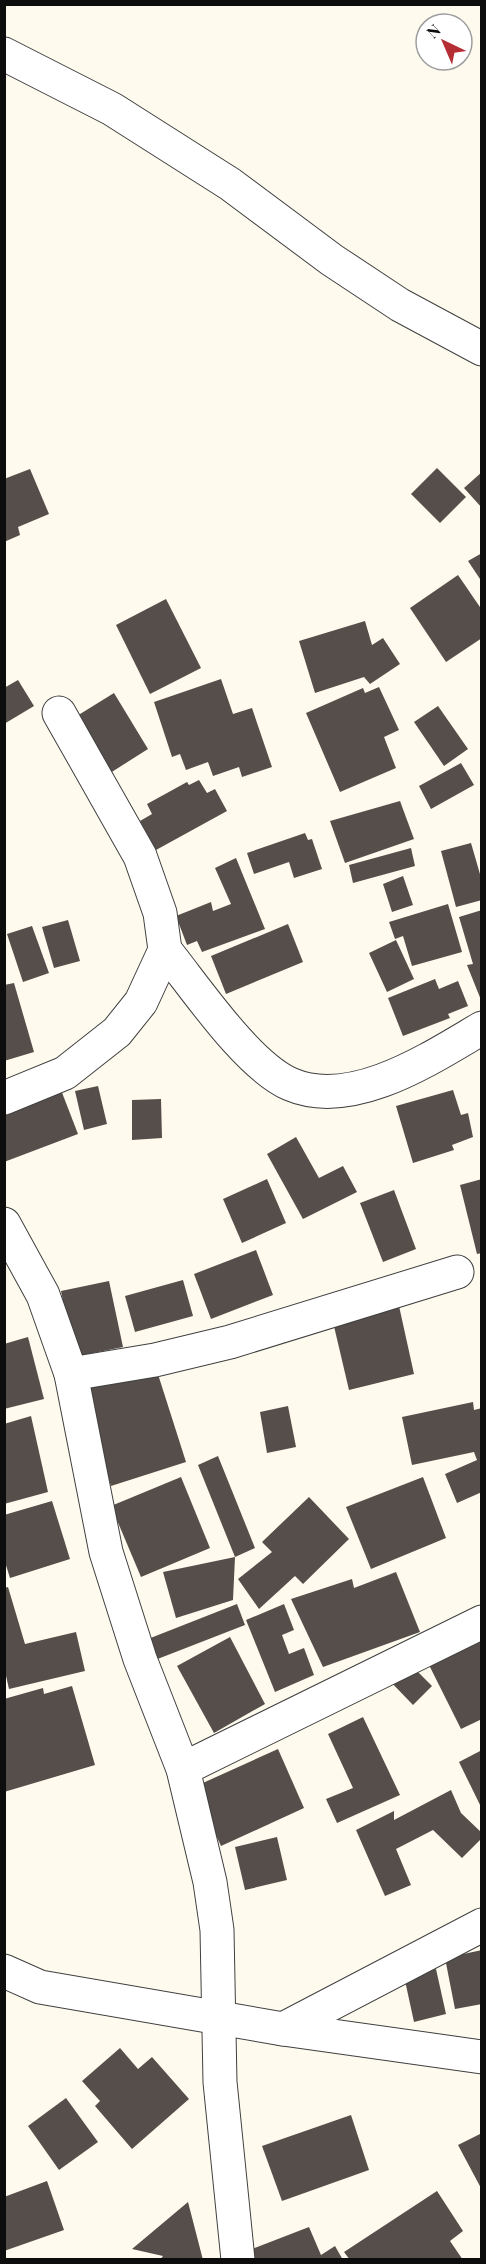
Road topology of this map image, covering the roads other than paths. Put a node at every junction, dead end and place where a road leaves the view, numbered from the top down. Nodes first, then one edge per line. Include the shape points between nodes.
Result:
1 (4, 54) edge
2 (482, 349) edge
3 (59, 712) dead end
4 (165, 950) junction
5 (482, 1028) edge
6 (4, 1098) edge
7 (4, 1224) edge
8 (457, 1272) dead end
9 (71, 1374) junction
10 (482, 1622) edge
11 (183, 1769) junction
12 (482, 1925) edge
13 (4, 1971) edge
14 (218, 2019) junction
15 (283, 2029) junction
16 (482, 2057) edge
17 (238, 2259) edge

1 - 2 street via 111,109 230,184 400,305
3 - 4 street via 140,856 160,913
4 - 5 street via 256,1060 290,1084 324,1091 376,1084 428,1060
4 - 6 street via 141,1002 117,1032 65,1073
7 - 9 street via 43,1295
8 - 9 street via 230,1342
9 - 11 street via 106,1552 140,1659
10 - 11 street
11 - 14 street via 218,1930
12 - 15 street
13 - 14 street via 40,1987
14 - 15 street
14 - 17 street via 220,2082
15 - 16 street

